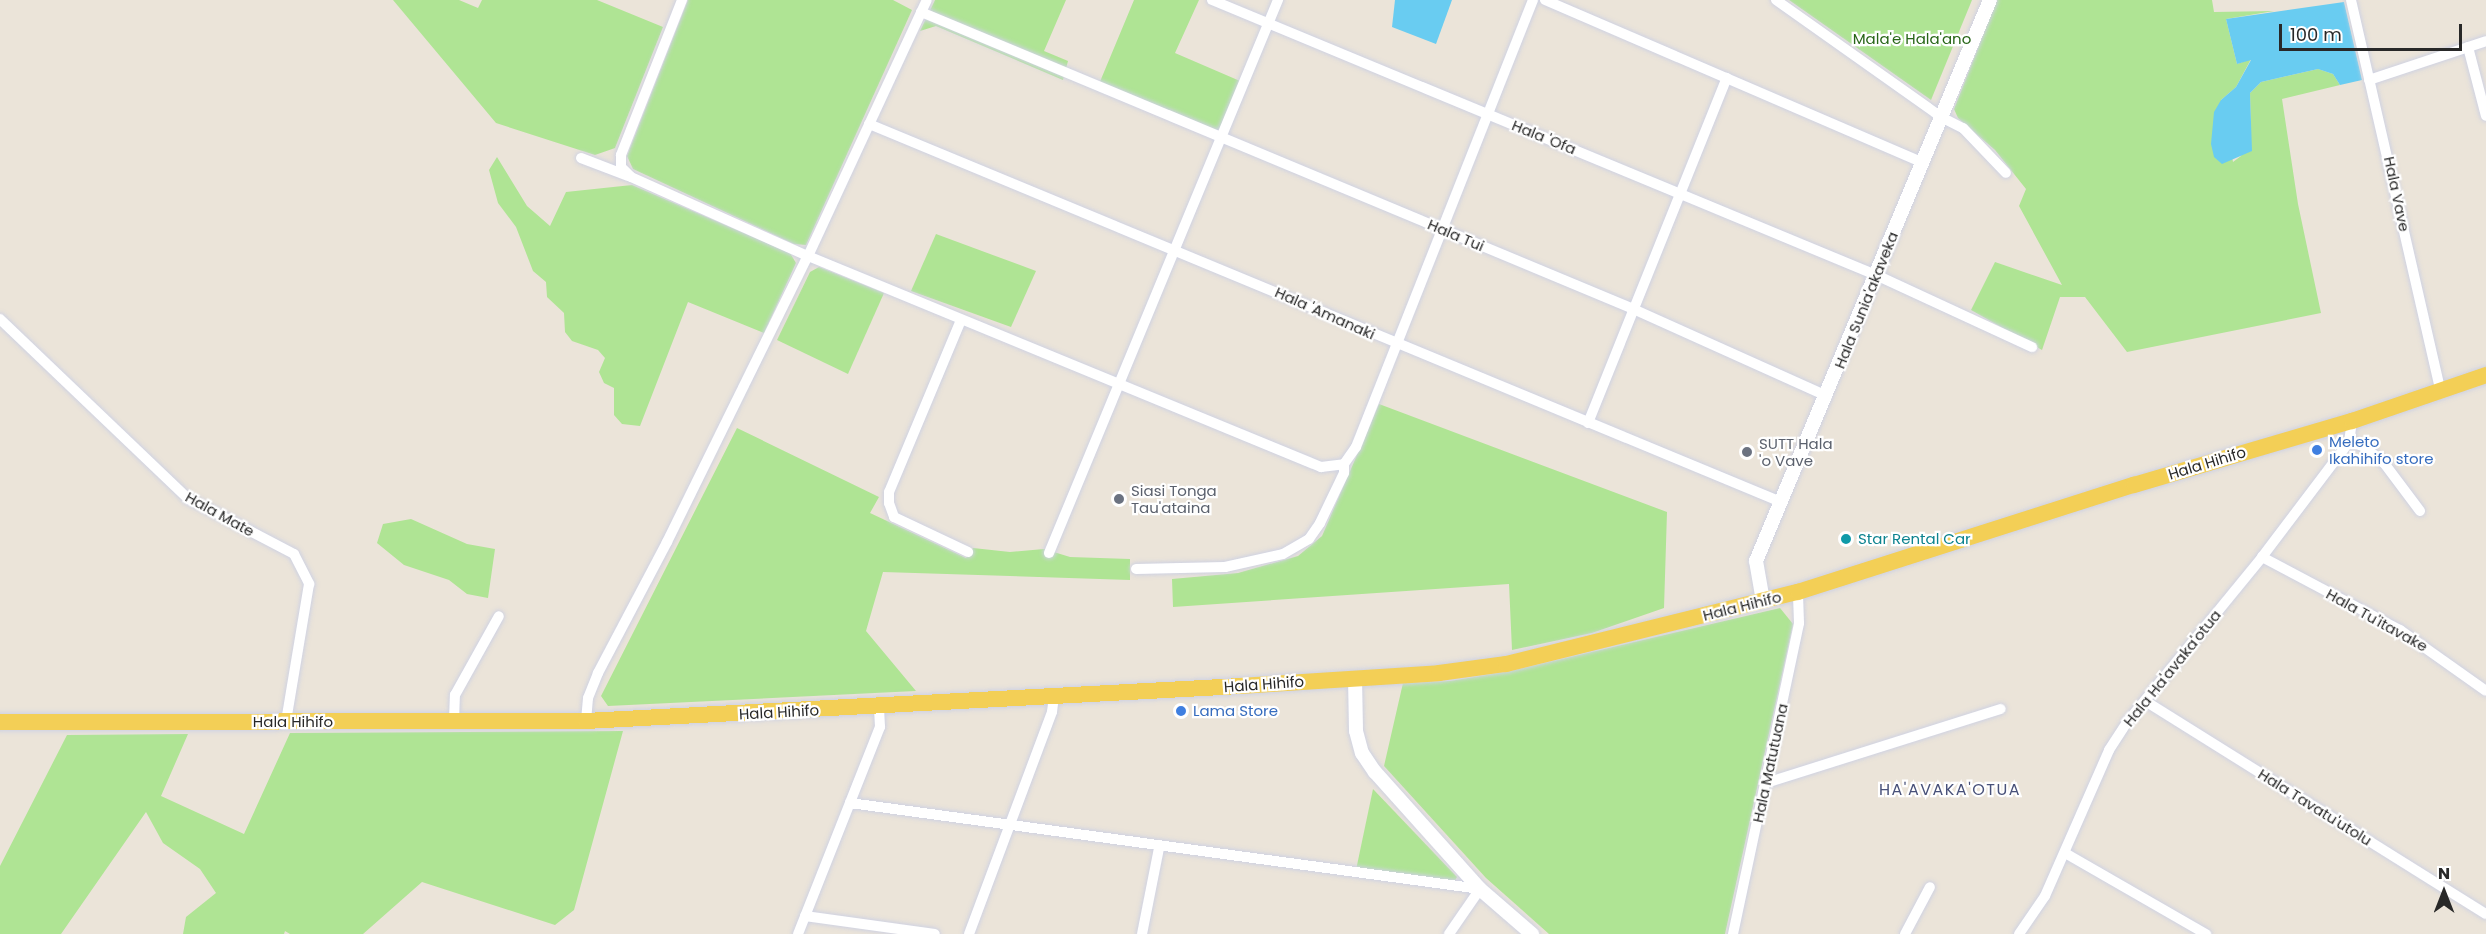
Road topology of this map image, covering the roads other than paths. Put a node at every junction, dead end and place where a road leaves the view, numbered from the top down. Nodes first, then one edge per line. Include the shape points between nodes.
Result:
1 (682, 0) edge
2 (927, 0) edge
3 (1212, 0) edge
4 (1278, 0) edge
5 (1533, 0) edge
6 (1545, 0) edge
7 (1776, 0) edge
8 (1989, 0) edge
9 (2351, 0) edge
10 (921, 12) junction
11 (1269, 24) junction
12 (2486, 41) edge
13 (2468, 47) junction
14 (1727, 78) junction
15 (2369, 80) junction
16 (1485, 113) junction
17 (2486, 116) edge
18 (1941, 117) junction
19 (869, 124) junction
20 (1222, 140) junction
21 (581, 158) dead end
22 (1922, 162) junction
23 (2006, 173) dead end
24 (631, 177) junction
25 (1682, 194) junction
26 (1441, 228) junction
27 (1176, 249) junction
28 (808, 256) junction
29 (1876, 275) junction
30 (1631, 308) junction
31 (0, 320) edge
32 (961, 320) junction
33 (1397, 345) junction
34 (2032, 347) dead end
35 (2486, 375) edge
36 (1121, 382) junction
37 (2440, 389) junction
38 (1827, 396) junction
39 (2352, 421) junction
40 (1588, 423) junction
41 (2349, 442) junction
42 (1344, 464) junction
43 (1781, 502) junction
44 (2420, 511) dead end
45 (968, 552) dead end
46 (1048, 553) dead end
47 (2262, 557) junction
48 (1136, 569) dead end
49 (1798, 592) junction
50 (1762, 601) junction
51 (499, 616) dead end
52 (1354, 678) junction
53 (2486, 691) edge
54 (1054, 696) junction
55 (2145, 701) junction
56 (879, 707) junction
57 (2001, 709) dead end
58 (454, 721) junction
59 (586, 721) junction
60 (0, 722) edge
61 (286, 722) junction
62 (1766, 783) junction
63 (850, 803) junction
64 (1010, 827) junction
65 (1159, 848) junction
66 (2065, 854) junction
67 (1930, 887) dead end
68 (1480, 889) junction
69 (2486, 914) edge
70 (805, 916) junction
71 (798, 934) edge
72 (935, 934) edge
73 (969, 934) edge
74 (1142, 934) edge
75 (1449, 934) edge
76 (1532, 934) edge
77 (1733, 934) edge
78 (1905, 934) edge
79 (2019, 934) edge
80 (2206, 934) edge

1 - 24 street via 621,155 621,168
2 - 10 street
3 - 11 street, Hala 'Ofa
4 - 11 street
5 - 16 street
6 - 14 street
7 - 18 street
8 - 18 street, Hala Sunia'akaveka
9 - 15 street, Hala Vave
10 - 19 street
10 - 20 street, Hala Tui
11 - 16 street, Hala 'Ofa
11 - 20 street
12 - 13 street
13 - 15 street
13 - 17 street
14 - 22 street
14 - 25 street
15 - 37 street, Hala Vave
16 - 25 street, Hala 'Ofa
16 - 26 street
18 - 22 street, Hala Sunia'akaveka
18 - 23 street via 1963,128
19 - 27 street, Hala 'Amanaki
19 - 28 street
20 - 26 street, Hala Tui
20 - 27 street
21 - 24 street
22 - 29 street, Hala Sunia'akaveka
24 - 28 street
25 - 29 street, Hala 'Ofa
25 - 30 street
26 - 30 street, Hala Tui
26 - 33 street
27 - 33 street, Hala 'Amanaki
27 - 36 street
28 - 32 street
28 - 59 street via 598,673 588,698
29 - 34 street, Hala 'Ofa
29 - 38 street, Hala Sunia'akaveka
30 - 38 street, Hala Tui
30 - 40 street
31 - 61 street, Hala Mate via 187,498 294,554 309,584
32 - 36 street
32 - 45 street via 889,492 889,503 894,517
33 - 40 street, Hala 'Amanaki
33 - 42 street via 1356,447
35 - 37 main road, Hala Hihifo
36 - 42 street via 1321,467
36 - 46 street
37 - 39 main road, Hala Hihifo
38 - 43 street, Hala Sunia'akaveka
39 - 41 street, Hala Ha'avaka'otua
39 - 49 main road, Hala Hihifo via 2134,485
40 - 43 street, Hala 'Amanaki
41 - 44 street via 2363,446 2384,464
41 - 47 street, Hala Ha'avaka'otua
42 - 48 street via 1344,473 1330,495 1320,523 1309,538 1283,554 1225,567
43 - 50 street, Hala Sunia'akaveka via 1756,561
47 - 53 street, Hala Tu'itavake via 2400,630
47 - 55 street, Hala Ha'avaka'otua
49 - 50 main road, Hala Hihifo
49 - 62 street, Hala Matutuana via 1799,623
50 - 52 main road, Hala Hihifo via 1506,664
51 - 58 street via 455,695
52 - 54 main road, Hala Hihifo
52 - 68 street via 1356,731 1362,753
54 - 56 main road, Hala Hihifo
54 - 64 street
55 - 66 street, Hala Ha'avaka'otua via 2109,750
55 - 69 street, Hala Tavatu'utolu
56 - 59 main road, Hala Hihifo
56 - 63 street via 880,727
57 - 62 street
58 - 59 main road, Hala Hihifo
58 - 61 main road, Hala Hihifo
60 - 61 main road, Hala Hihifo
62 - 77 street, Hala Matutuana
63 - 64 street
63 - 70 street
64 - 65 street
64 - 73 street
65 - 68 street
65 - 74 street
66 - 79 street, Hala Ha'avaka'otua via 2045,896
66 - 80 street
67 - 78 street
68 - 75 street
68 - 76 street
70 - 71 street
70 - 72 street

